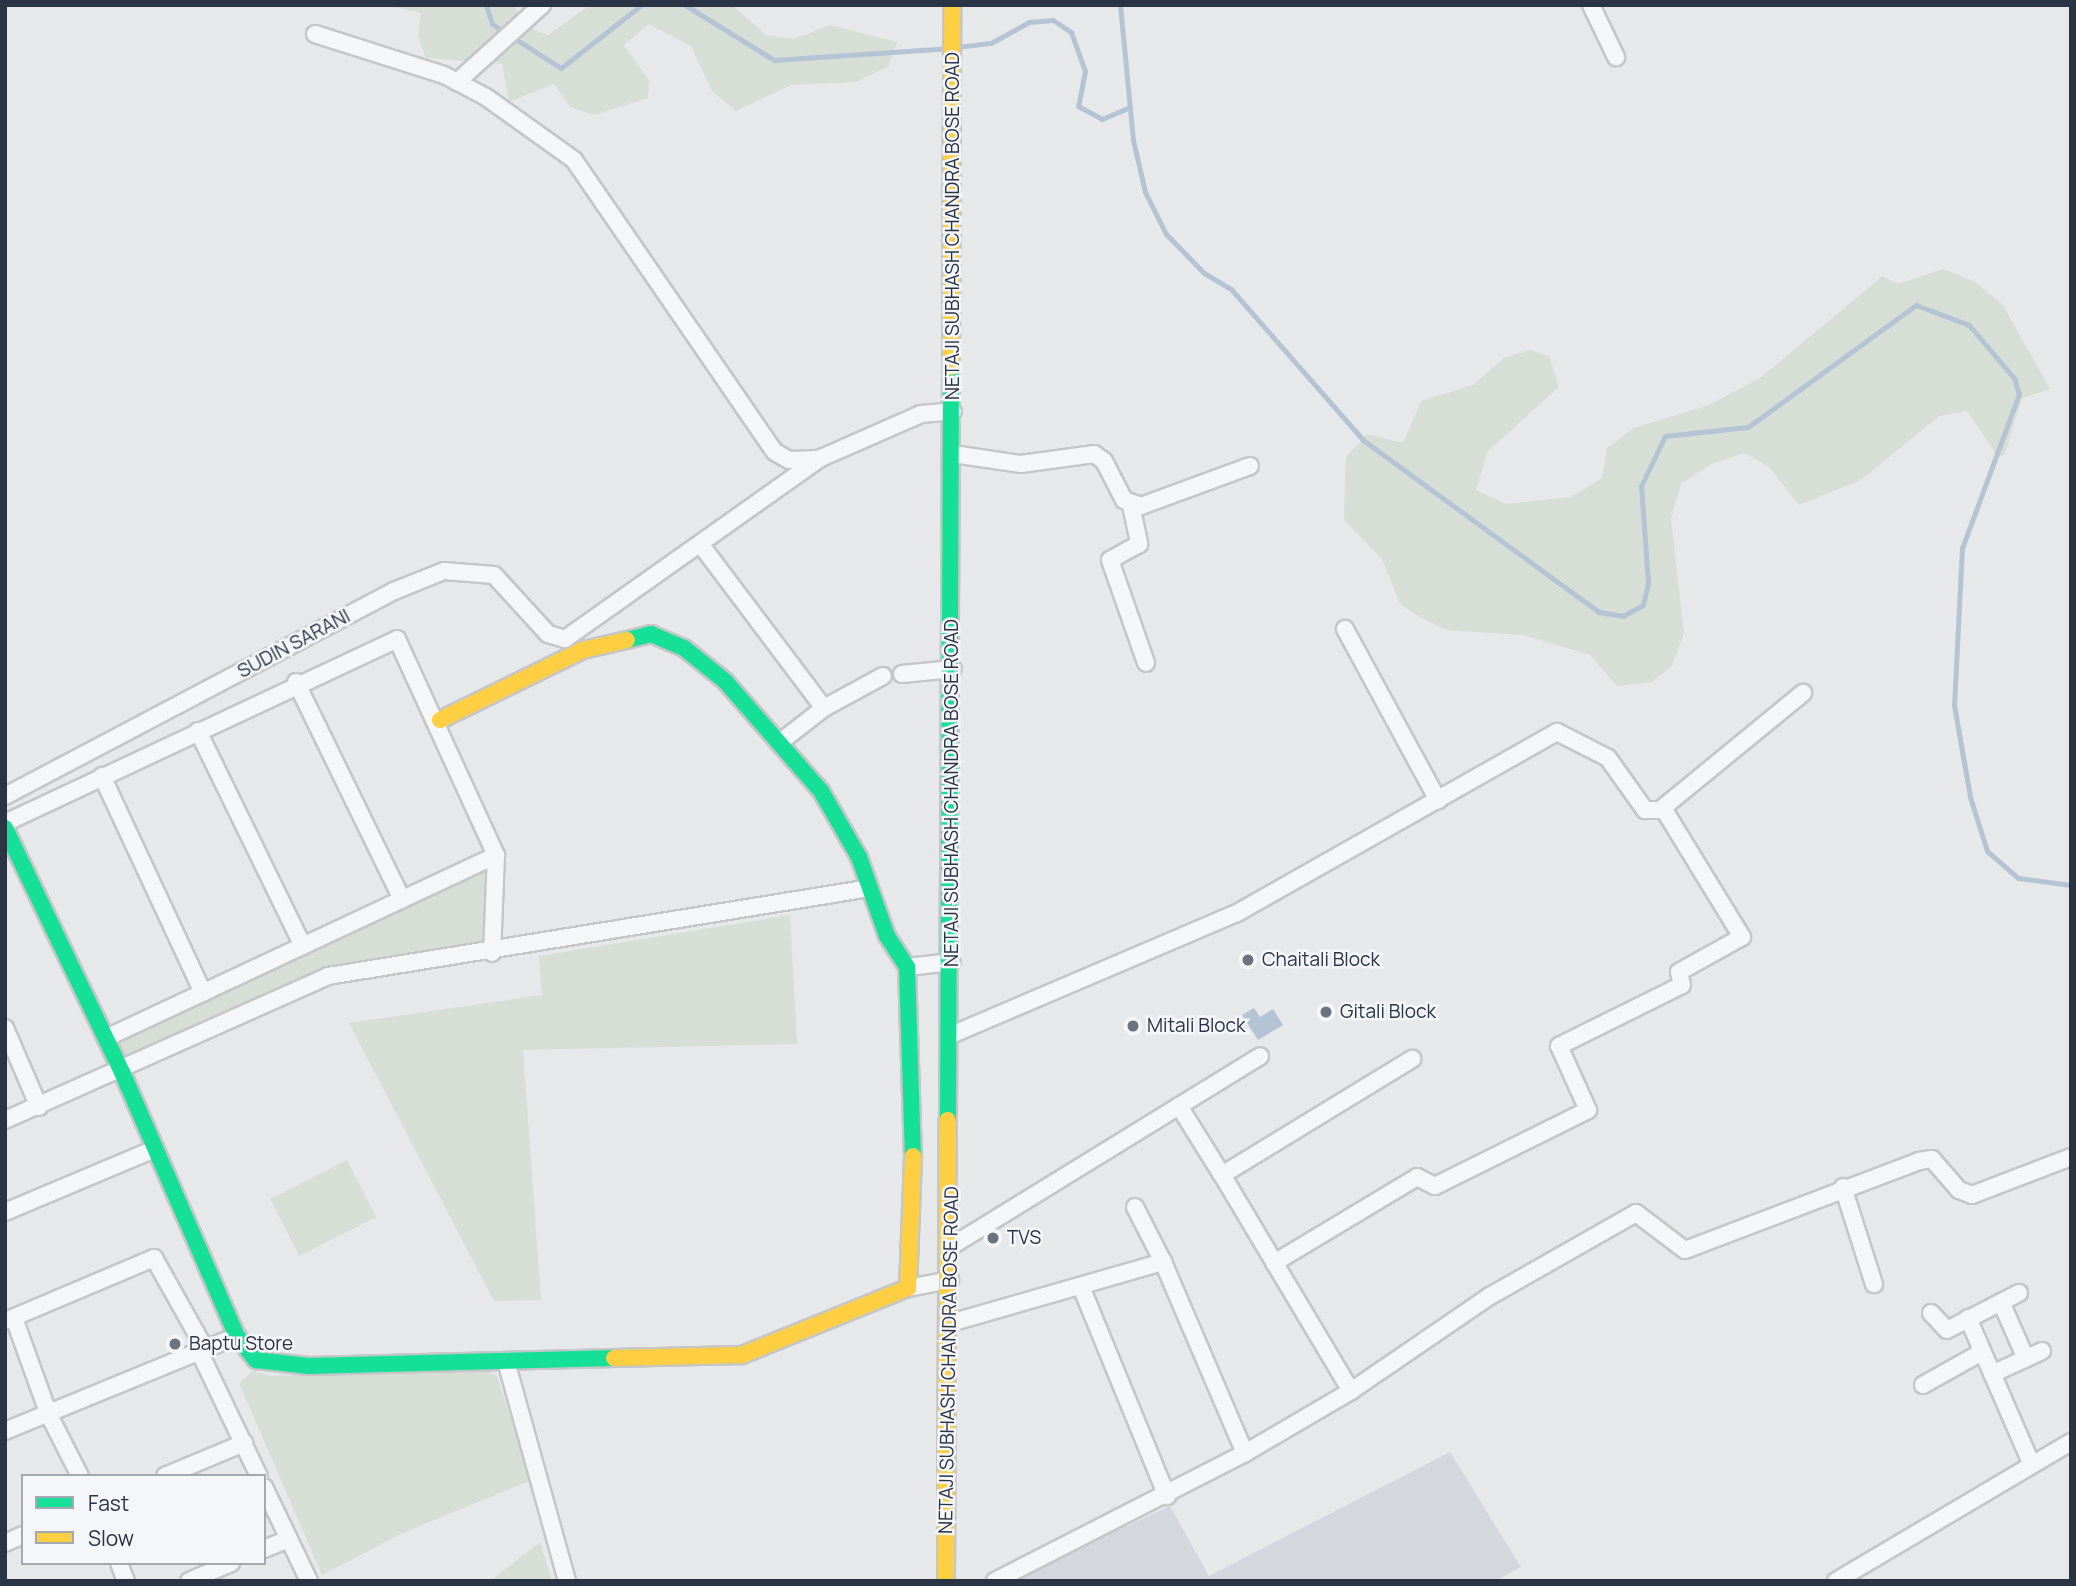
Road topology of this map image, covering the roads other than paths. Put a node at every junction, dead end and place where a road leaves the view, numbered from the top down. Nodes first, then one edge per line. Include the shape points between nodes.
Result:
1 (542, 5) edge
2 (952, 5) edge
3 (1591, 5) edge
4 (315, 34) dead end
5 (1616, 57) dead end
6 (457, 82) junction
7 (953, 411) junction
8 (775, 452) junction
9 (953, 454) junction
10 (821, 458) junction
11 (1250, 466) dead end
12 (793, 479) junction
13 (1130, 505) junction
14 (701, 545) junction
15 (1345, 629) dead end
16 (1146, 663) dead end
17 (953, 669) junction
18 (902, 674) dead end
19 (883, 676) dead end
20 (296, 682) junction
21 (1803, 692) dead end
22 (824, 708) junction
23 (440, 720) junction
24 (198, 731) junction
25 (779, 743) junction
26 (102, 776) junction
27 (5, 796) edge
28 (1438, 800) junction
29 (1662, 808) junction
30 (6, 823) edge
31 (496, 855) junction
32 (870, 888) junction
33 (402, 899) junction
34 (303, 946) junction
35 (492, 953) junction
36 (952, 962) junction
37 (908, 967) junction
38 (203, 993) junction
39 (5, 1028) edge
40 (951, 1035) junction
41 (106, 1038) junction
42 (1260, 1056) dead end
43 (1412, 1059) dead end
44 (122, 1072) junction
45 (1179, 1106) junction
46 (39, 1107) junction
47 (5, 1121) edge
48 (155, 1149) junction
49 (2071, 1157) edge
50 (1222, 1175) junction
51 (1843, 1187) junction
52 (1135, 1207) dead end
53 (5, 1212) edge
54 (950, 1247) junction
55 (1163, 1262) junction
56 (1275, 1263) junction
57 (950, 1280) junction
58 (1874, 1284) dead end
59 (908, 1288) junction
60 (1082, 1290) junction
61 (2020, 1293) dead end
62 (2001, 1302) junction
63 (1931, 1313) dead end
64 (1968, 1318) junction
65 (9, 1320) edge
66 (950, 1323) junction
67 (237, 1336) junction
68 (202, 1350) junction
69 (2042, 1351) dead end
70 (1983, 1352) junction
71 (2026, 1359) junction
72 (506, 1361) junction
73 (1992, 1374) junction
74 (1923, 1385) dead end
75 (1352, 1391) junction
76 (48, 1415) junction
77 (5, 1431) edge
78 (2071, 1442) edge
79 (244, 1443) junction
80 (1245, 1453) junction
81 (2031, 1463) junction
82 (79, 1474) edge
83 (170, 1474) edge
84 (258, 1474) edge
85 (266, 1491) edge
86 (1167, 1496) junction
87 (21, 1536) edge
88 (289, 1539) junction
89 (5, 1543) edge
90 (266, 1548) edge
91 (120, 1565) edge
92 (226, 1565) edge
93 (127, 1581) edge
94 (189, 1581) edge
95 (309, 1581) edge
96 (567, 1581) edge
97 (946, 1581) edge
98 (995, 1581) edge
99 (1836, 1581) edge

1 - 6 street
2 - 7 street, NETAJI SUBHASH CHANDRA BOSE ROAD
3 - 5 street
4 - 6 street
6 - 8 street via 574,160
7 - 9 street, NETAJI SUBHASH CHANDRA BOSE ROAD
7 - 10 street via 920,414
8 - 10 street via 789,460
8 - 12 street
9 - 13 street via 1021,464 1094,454
9 - 17 street, NETAJI SUBHASH CHANDRA BOSE ROAD
10 - 12 street
11 - 13 street via 1157,502
12 - 14 street
13 - 16 street via 1139,544 1110,560
14 - 22 street
14 - 27 street, SUDIN SARANI via 573,635 551,636 494,575 444,571 394,591
15 - 28 street
17 - 18 street
17 - 36 street, NETAJI SUBHASH CHANDRA BOSE ROAD
19 - 22 street
20 - 23 street via 397,639
20 - 24 street
20 - 33 street
21 - 29 street
22 - 25 street
23 - 25 street via 583,650 651,634 698,658
23 - 31 street
24 - 26 street
24 - 34 street
25 - 32 street via 821,791
26 - 30 street
26 - 38 street
28 - 29 street via 1564,732 1579,748 1608,758 1645,810
28 - 40 street via 1237,914
29 - 56 street via 1742,937 1679,972 1682,985 1559,1046 1588,1110 1435,1186 1417,1177
30 - 41 street
31 - 33 street
31 - 35 street
32 - 35 street
32 - 37 street via 887,936
33 - 34 street
34 - 38 street
35 - 44 street via 328,976
36 - 37 street
36 - 40 street, NETAJI SUBHASH CHANDRA BOSE ROAD
37 - 59 street via 915,1097
38 - 41 street
39 - 46 street
40 - 54 street, NETAJI SUBHASH CHANDRA BOSE ROAD
41 - 44 street
42 - 45 street
43 - 50 street
44 - 46 street
44 - 48 street
45 - 50 street
45 - 54 street
46 - 47 street
48 - 53 street
48 - 67 street
49 - 51 street via 1972,1195 1959,1190 1932,1159
50 - 56 street
51 - 58 street
51 - 75 street via 1685,1250 1636,1213 1490,1296
52 - 55 street
54 - 57 street, NETAJI SUBHASH CHANDRA BOSE ROAD
55 - 60 street
55 - 80 street
56 - 75 street
57 - 59 street
57 - 66 street, NETAJI SUBHASH CHANDRA BOSE ROAD
59 - 72 street via 742,1355
60 - 66 street
60 - 86 street
61 - 62 street
62 - 64 street
62 - 71 street
63 - 64 street via 1947,1330
64 - 70 street
65 - 68 street via 154,1258
65 - 76 street
66 - 97 street, NETAJI SUBHASH CHANDRA BOSE ROAD
67 - 68 street
67 - 72 street via 251,1356 268,1364
68 - 76 street
68 - 79 street
69 - 71 street
70 - 73 street
70 - 74 street
71 - 73 street
72 - 96 street
73 - 81 street
75 - 80 street
76 - 77 street
76 - 82 street
78 - 81 street
79 - 83 street
79 - 84 street
80 - 86 street
81 - 99 street
85 - 88 street
86 - 98 street
87 - 89 street
88 - 90 street
88 - 95 street
91 - 93 street
92 - 94 street

